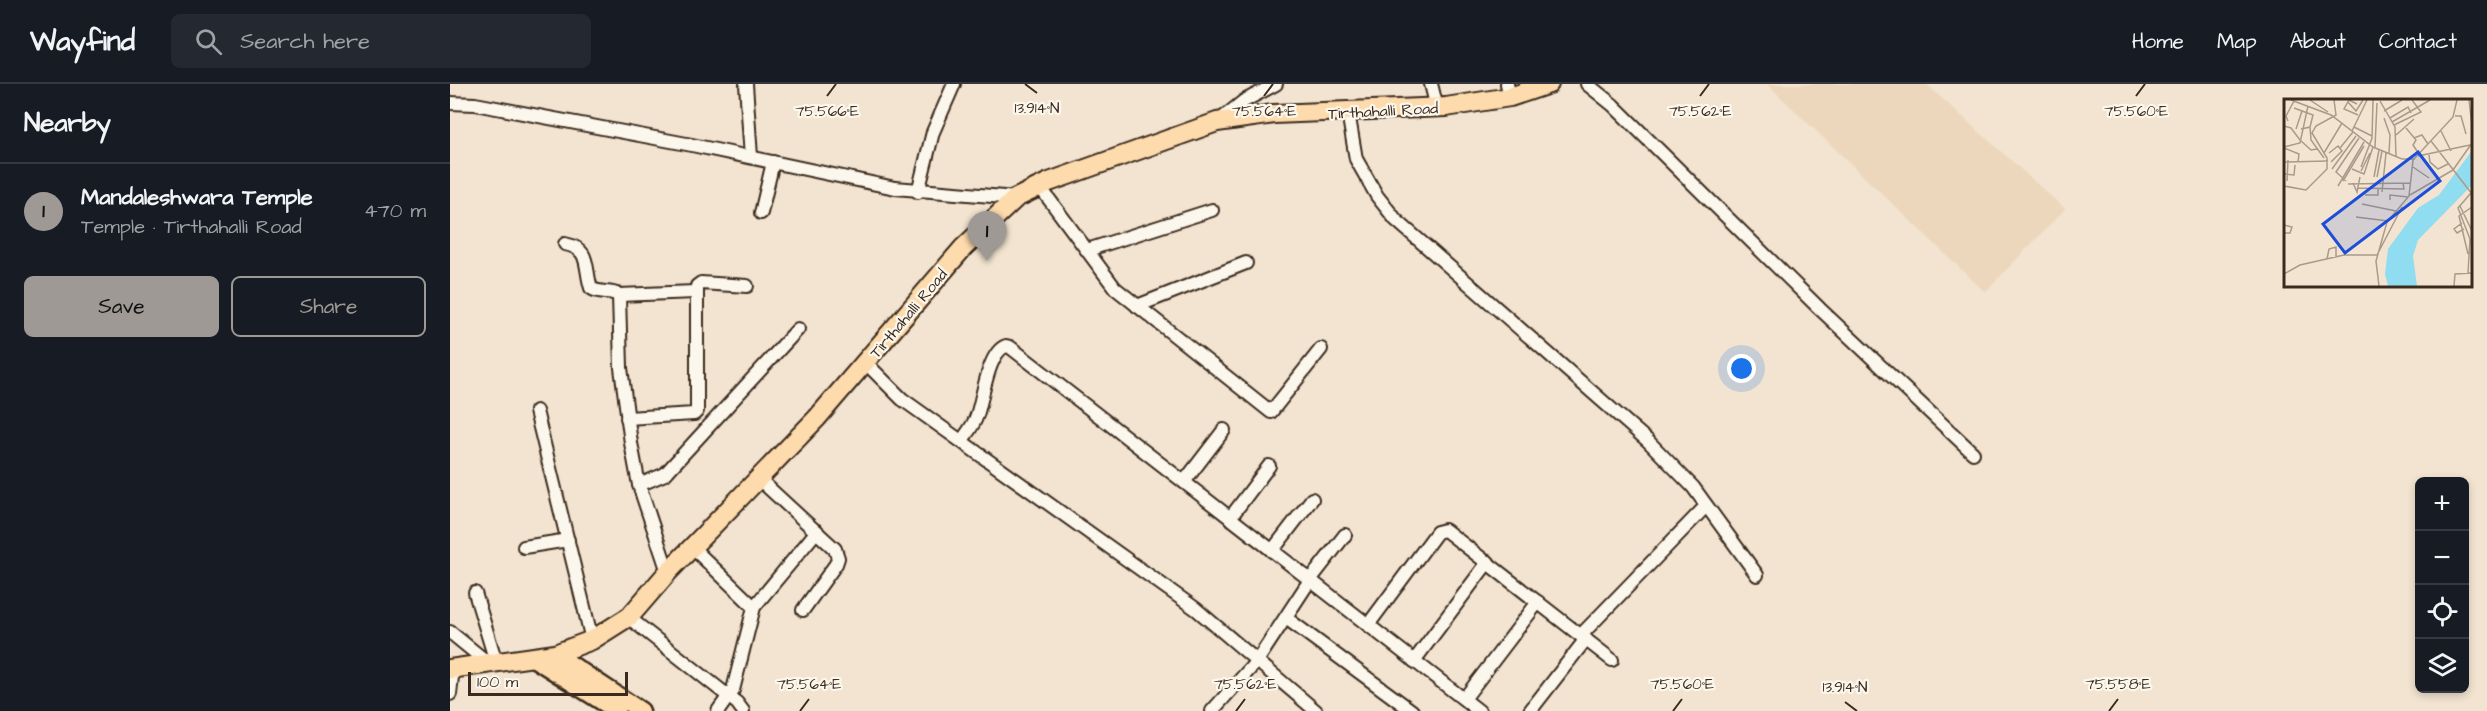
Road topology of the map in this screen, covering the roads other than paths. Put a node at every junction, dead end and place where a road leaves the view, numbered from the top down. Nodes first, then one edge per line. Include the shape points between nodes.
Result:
1 (746, 84) edge
2 (954, 84) edge
3 (1276, 84) edge
4 (1431, 84) edge
5 (1549, 84) edge
6 (1587, 84) edge
7 (1508, 90) edge
8 (450, 103) edge
9 (1437, 108) junction
10 (1348, 112) junction
11 (1217, 122) junction
12 (751, 157) junction
13 (773, 162) junction
14 (1040, 187) junction
15 (918, 192) junction
16 (1016, 198) junction
17 (1212, 210) dead end
18 (761, 213) dead end
19 (565, 244) dead end
20 (1087, 250) junction
21 (1246, 263) dead end
22 (747, 286) dead end
23 (695, 292) junction
24 (619, 295) junction
25 (1137, 306) junction
26 (798, 329) dead end
27 (1321, 349) dead end
28 (866, 363) junction
29 (536, 411) dead end
30 (627, 418) junction
31 (1224, 430) dead end
32 (962, 440) junction
33 (1973, 453) dead end
34 (1269, 466) dead end
35 (759, 479) junction
36 (1184, 482) junction
37 (639, 485) junction
38 (1312, 499) dead end
39 (1706, 506) junction
40 (1230, 518) junction
41 (817, 531) junction
42 (1345, 535) dead end
43 (568, 540) junction
44 (524, 547) dead end
45 (693, 548) junction
46 (1272, 551) junction
47 (1488, 562) junction
48 (668, 572) junction
49 (1757, 575) dead end
50 (1310, 580) junction
51 (475, 592) dead end
52 (1538, 602) junction
53 (754, 607) junction
54 (802, 610) dead end
55 (628, 617) junction
56 (1286, 618) junction
57 (1368, 625) junction
58 (450, 632) edge
59 (1584, 637) junction
60 (592, 640) junction
61 (555, 654) junction
62 (533, 658) junction
63 (1612, 660) dead end
64 (1414, 661) junction
65 (492, 662) junction
66 (1257, 662) junction
67 (451, 668) edge
68 (450, 694) edge
69 (729, 697) junction
70 (1464, 699) junction
71 (617, 711) edge
72 (641, 711) edge
73 (718, 711) edge
74 (743, 711) edge
75 (1212, 711) edge
76 (1316, 711) edge
77 (1412, 711) edge
78 (1479, 711) edge
79 (1530, 711) edge

1 - 12 street
2 - 15 street via 933,132
3 - 11 street via 1244,101
4 - 9 street
5 - 7 highway, Tirthahalli Road
6 - 33 street
7 - 9 highway, Tirthahalli Road
8 - 12 street via 475,104
9 - 10 highway, Tirthahalli Road
10 - 11 highway, Tirthahalli Road via 1275,114
10 - 39 street via 1356,159 1377,196 1396,219 1648,441
11 - 14 highway, Tirthahalli Road
12 - 13 street
13 - 15 street
13 - 18 street
14 - 16 highway, Tirthahalli Road
14 - 20 street
15 - 16 street
16 - 28 highway, Tirthahalli Road via 963,248
17 - 20 street
19 - 24 street via 583,251 591,288
20 - 25 street via 1107,281
21 - 25 street
22 - 23 street via 701,283
23 - 24 street
23 - 30 street via 697,411
24 - 30 street
25 - 27 street via 1271,412
26 - 37 street via 665,474
28 - 32 street via 902,399
28 - 35 highway, Tirthahalli Road
29 - 43 street
30 - 37 street
31 - 36 street
32 - 36 street via 977,417 998,350 1006,346
32 - 66 street via 1196,609
34 - 40 street
35 - 41 street
35 - 45 highway, Tirthahalli Road
36 - 40 street
37 - 48 street
38 - 46 street
39 - 49 street
39 - 59 street
40 - 46 street
41 - 53 street
41 - 54 street via 835,549 838,558
42 - 50 street
43 - 44 street
43 - 60 street
45 - 48 highway, Tirthahalli Road
45 - 53 street
46 - 50 street
47 - 52 street
47 - 57 street via 1440,530
47 - 64 street
48 - 55 highway, Tirthahalli Road
50 - 56 street
50 - 57 street
51 - 65 street
52 - 59 street
52 - 70 street
53 - 69 street
55 - 60 highway, Tirthahalli Road
55 - 69 street
56 - 66 street
56 - 77 street
57 - 64 street
58 - 65 street
59 - 63 street
59 - 79 street
60 - 61 highway, Tirthahalli Road
61 - 62 highway, Tirthahalli Road
61 - 72 main road
62 - 65 highway, Tirthahalli Road
62 - 71 main road
64 - 70 street
65 - 67 highway, Tirthahalli Road
66 - 75 street
66 - 76 street
67 - 68 street
69 - 73 street
69 - 74 street
70 - 78 street

